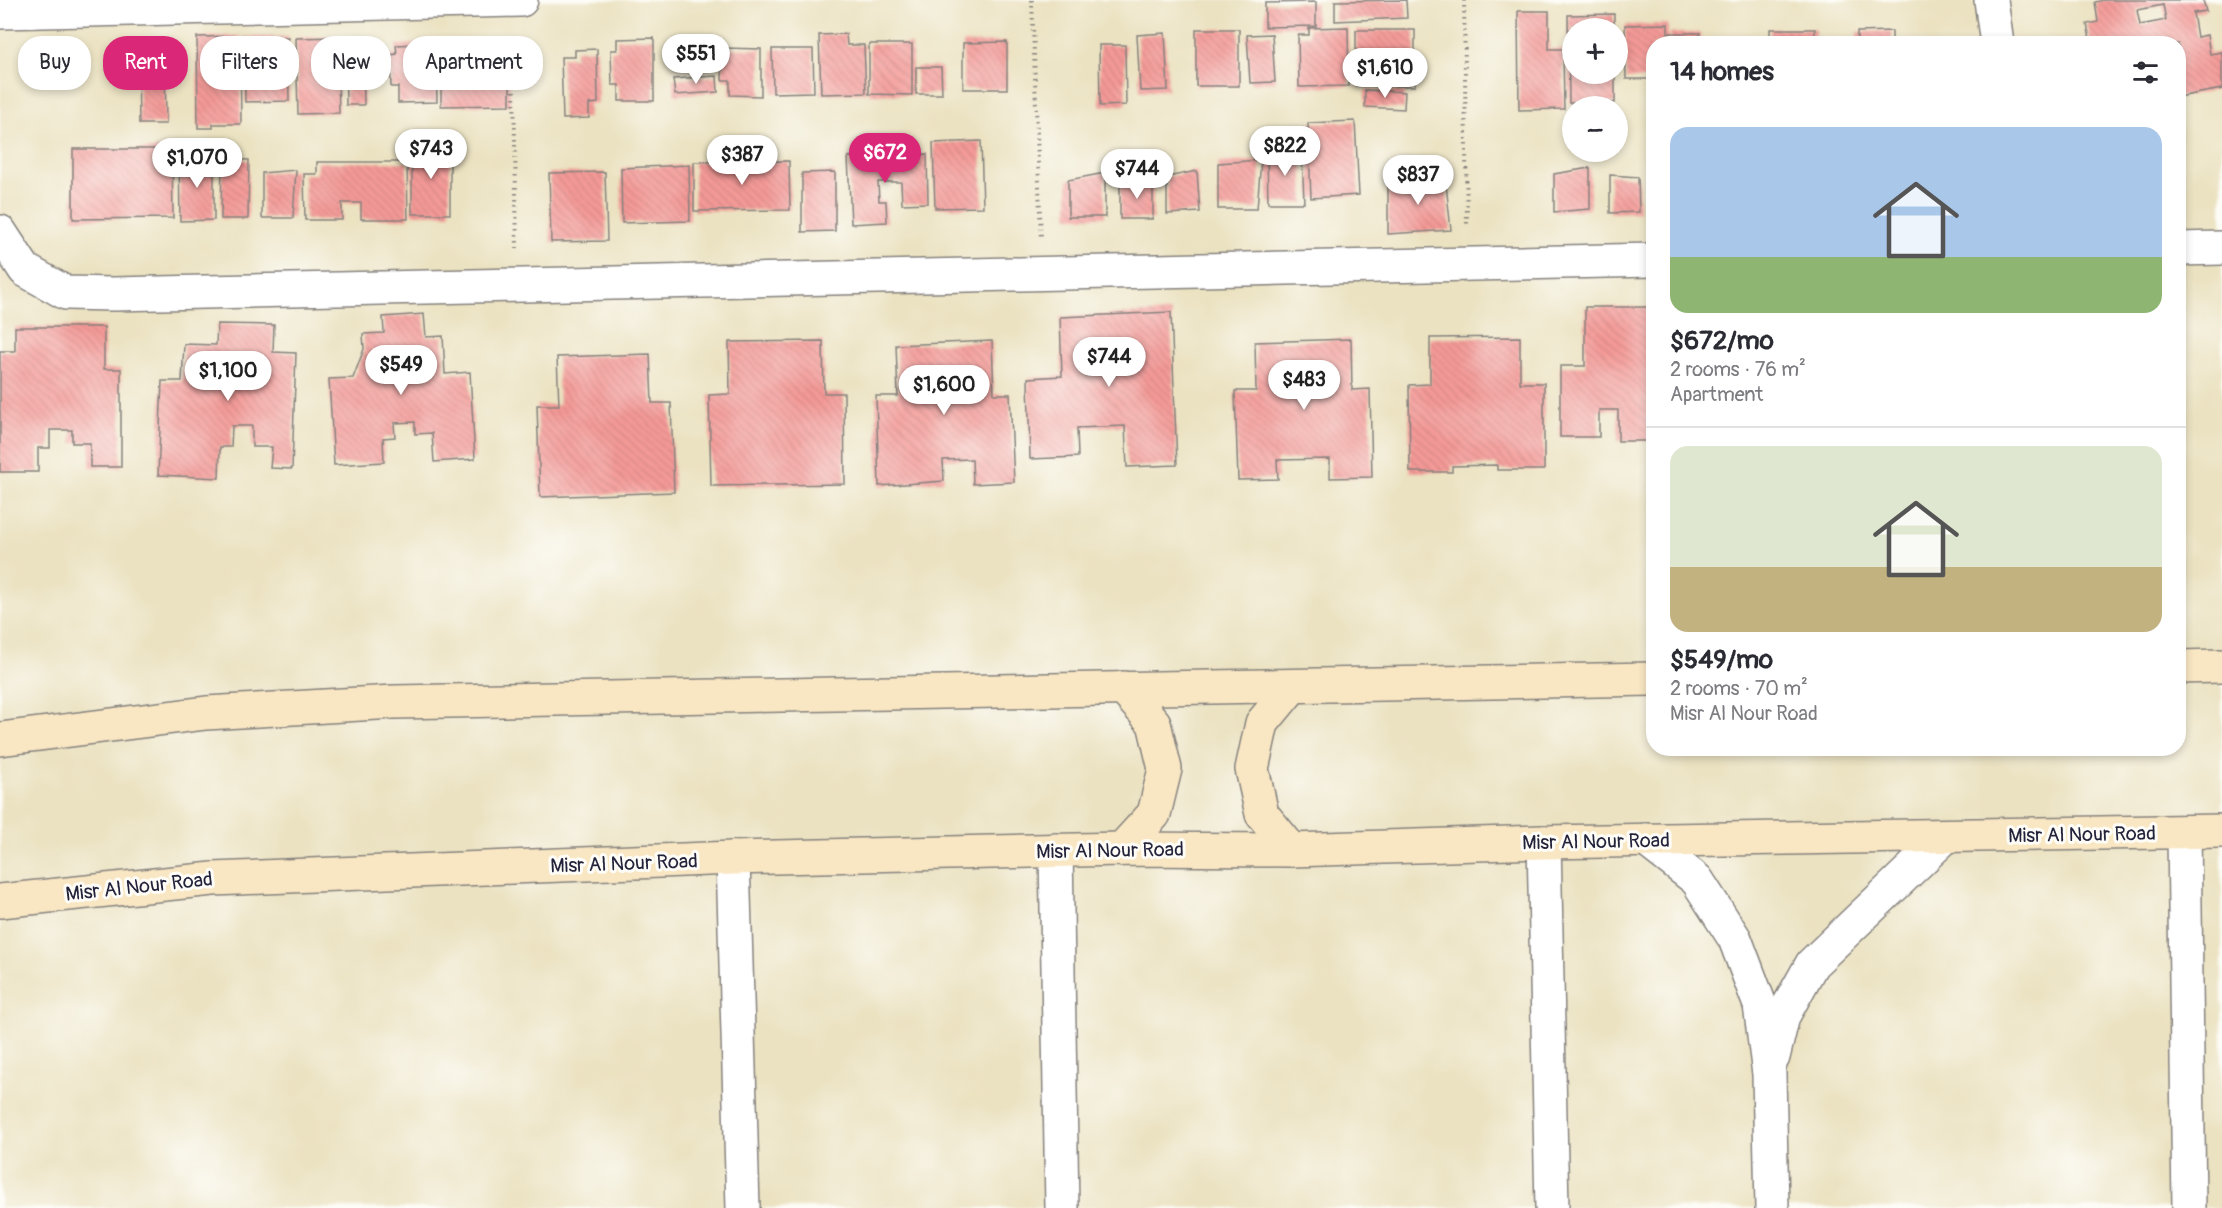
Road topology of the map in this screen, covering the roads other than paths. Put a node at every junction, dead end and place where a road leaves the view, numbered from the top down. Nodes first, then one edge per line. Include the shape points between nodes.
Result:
1 (482, 0) edge
2 (512, 0) edge
3 (520, 0) edge
4 (1991, 0) edge
5 (0, 12) edge
6 (1996, 36) edge
7 (0, 232) edge
8 (2222, 248) edge
9 (2186, 249) edge
10 (1646, 260) edge
11 (2222, 666) edge
12 (2186, 667) edge
13 (1646, 679) edge
14 (1123, 688) junction
15 (1291, 688) junction
16 (0, 739) edge
17 (2222, 831) edge
18 (2184, 832) junction
19 (1946, 836) junction
20 (1646, 840) junction
21 (1544, 842) junction
22 (1122, 849) junction
23 (1056, 850) junction
24 (1292, 850) junction
25 (734, 858) junction
26 (0, 900) edge
27 (1769, 1074) junction
28 (743, 1208) edge
29 (1062, 1208) edge
30 (1552, 1208) edge
31 (1772, 1208) edge
32 (2189, 1208) edge

1 - 2 street
1 - 5 street
2 - 3 street
4 - 6 street
7 - 10 street via 25,270 66,293 112,294
8 - 9 street
11 - 12 street
13 - 15 street
14 - 15 street
14 - 16 street via 394,702 206,713
14 - 22 street via 1154,723 1165,769 1154,814
15 - 24 street via 1262,723 1252,769 1262,814
17 - 18 street, Misr Al Nour Road
18 - 19 street, Misr Al Nour Road
18 - 32 street
19 - 20 street, Misr Al Nour Road
19 - 27 street via 1812,964 1783,1016
20 - 21 street, Misr Al Nour Road
20 - 27 street via 1697,880 1735,939 1760,1005
21 - 24 street, Misr Al Nour Road
21 - 30 street
22 - 23 street, Misr Al Nour Road
22 - 24 street, Misr Al Nour Road
23 - 25 street, Misr Al Nour Road
23 - 29 street
25 - 26 street, Misr Al Nour Road via 213,879
25 - 28 street
27 - 31 street

